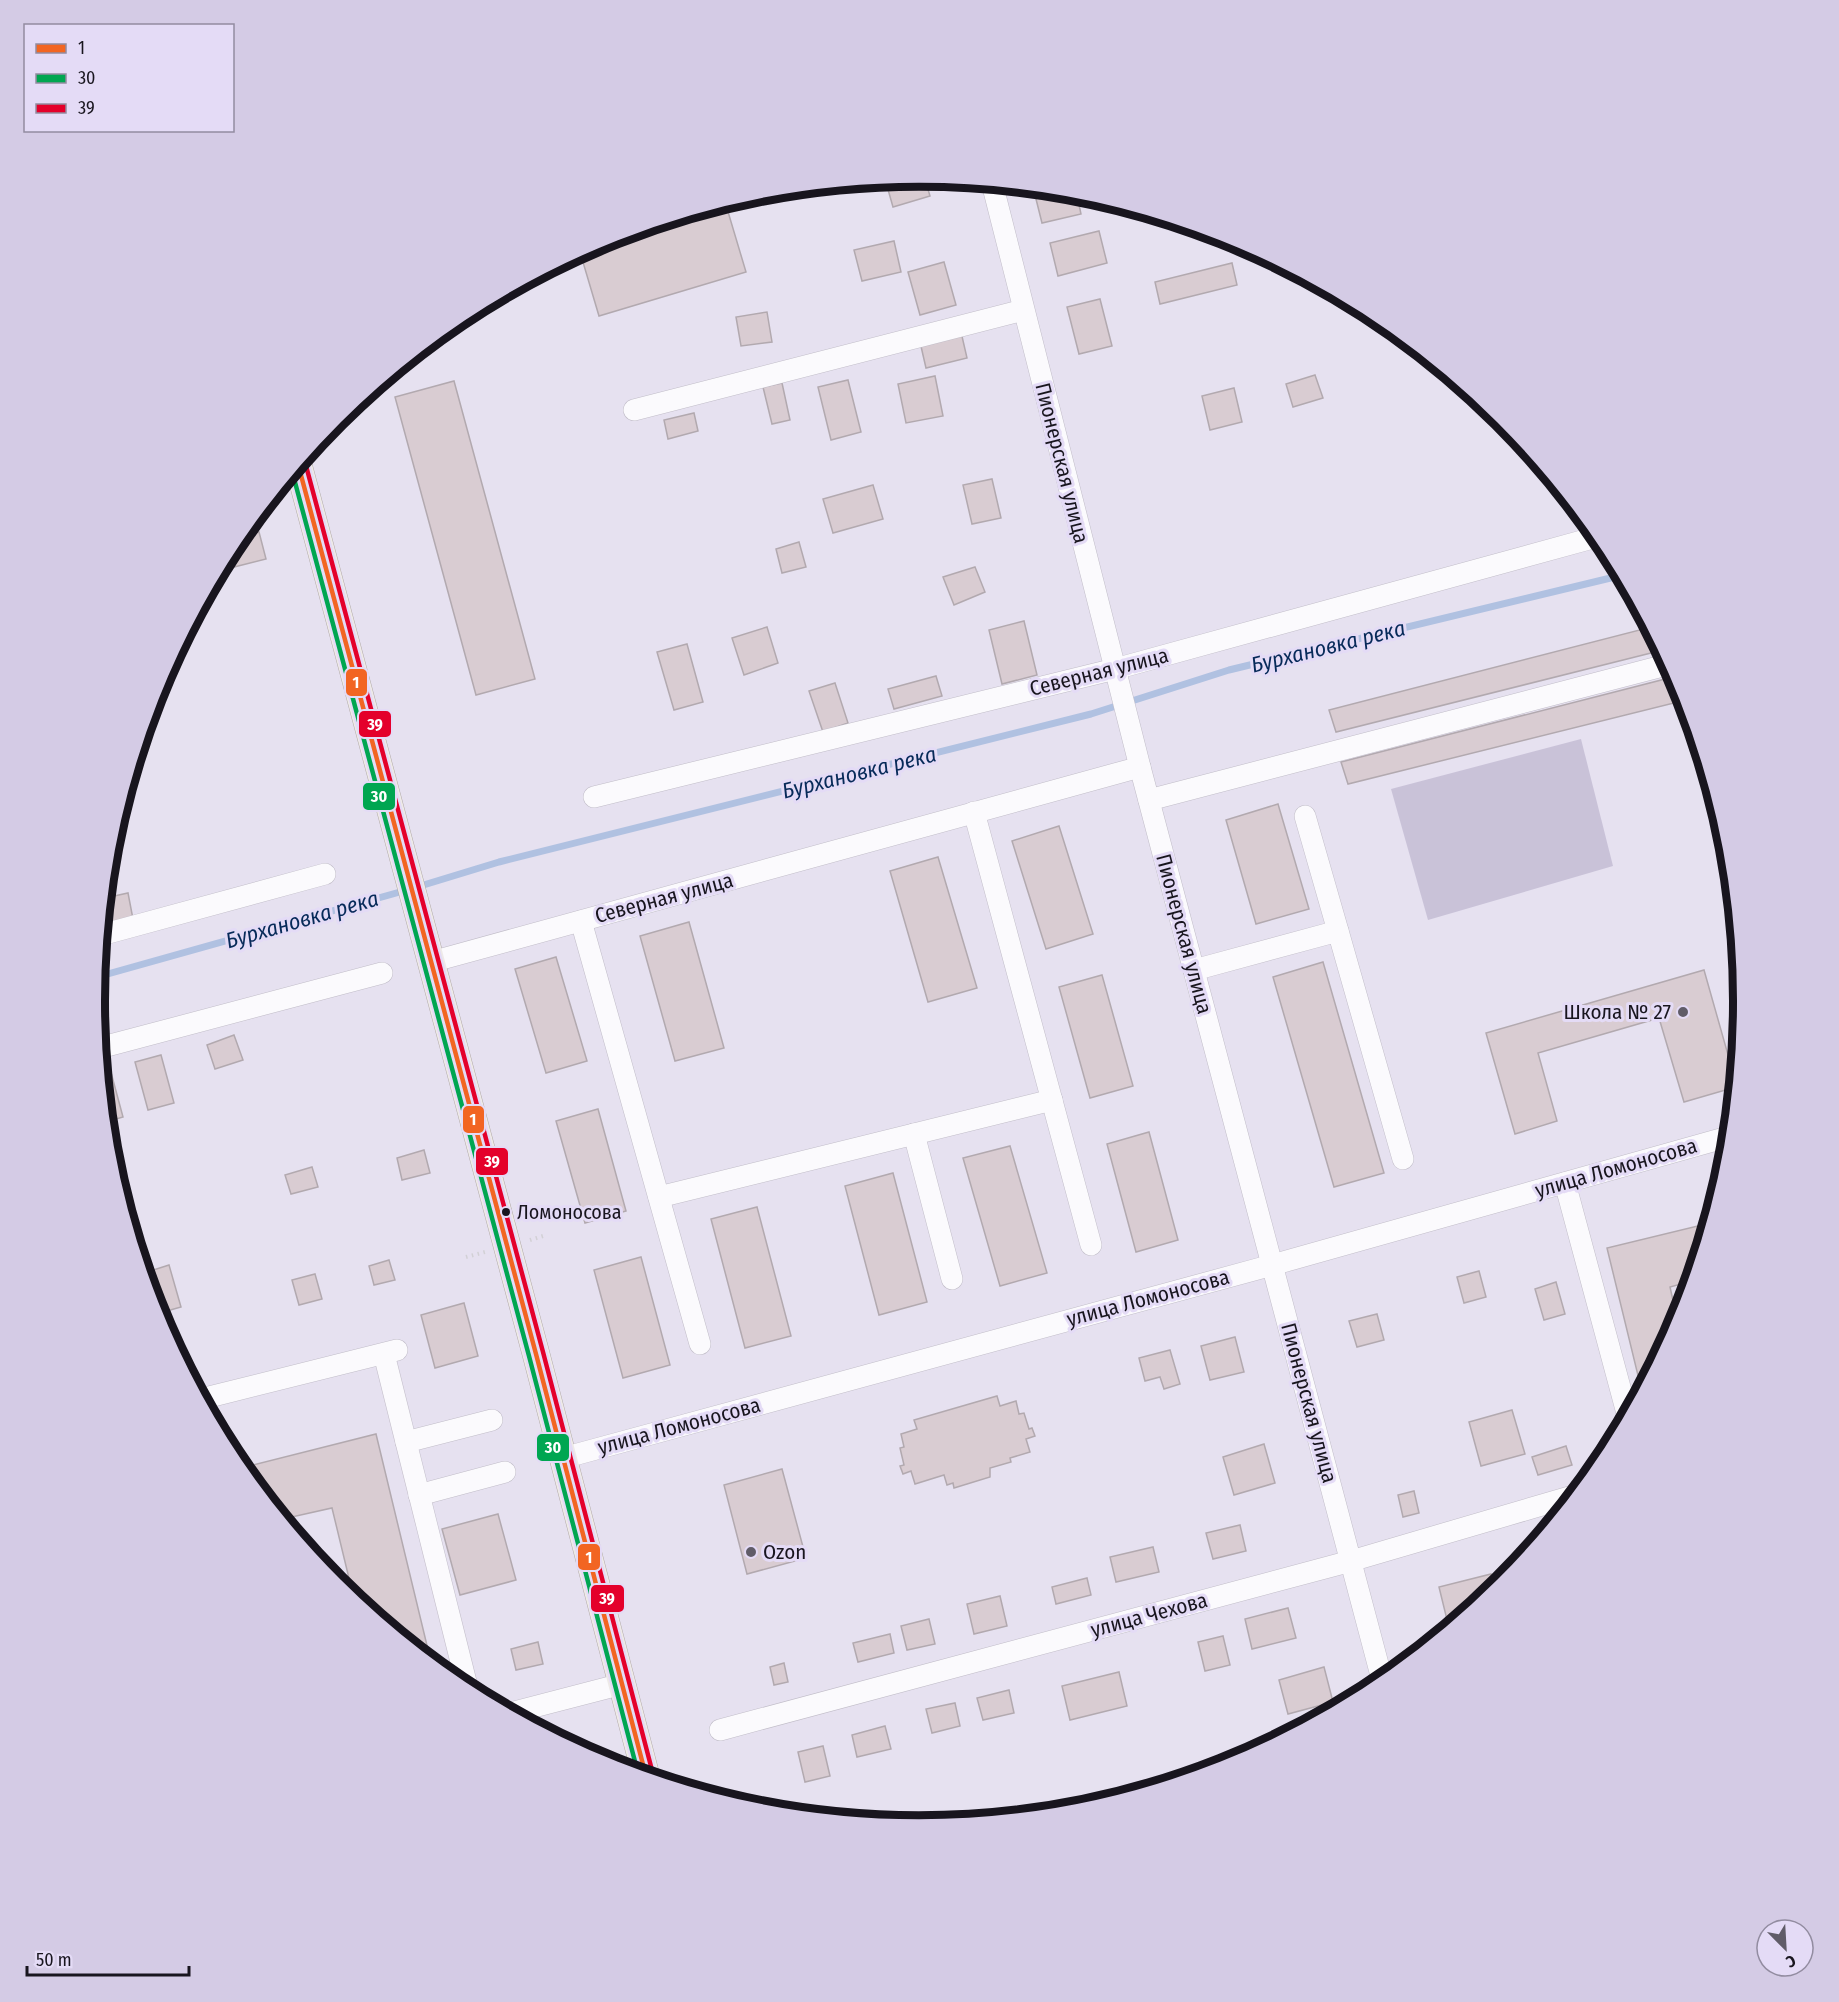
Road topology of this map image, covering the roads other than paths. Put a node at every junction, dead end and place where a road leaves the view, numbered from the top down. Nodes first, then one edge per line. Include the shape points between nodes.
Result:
1 (994, 190) edge
2 (1023, 310) junction
3 (634, 410) dead end
4 (300, 472) edge
5 (1590, 539) edge
6 (1662, 666) edge
7 (1115, 669) junction
8 (1140, 767) junction
9 (594, 797) dead end
10 (1149, 800) junction
11 (974, 812) junction
12 (1305, 816) dead end
13 (326, 874) dead end
14 (581, 921) junction
15 (1338, 931) junction
16 (108, 933) edge
17 (431, 962) junction
18 (1194, 970) junction
19 (382, 973) dead end
20 (107, 1046) edge
21 (1052, 1100) junction
22 (914, 1134) junction
23 (1722, 1139) edge
24 (1402, 1159) dead end
25 (1565, 1183) junction
26 (659, 1197) junction
27 (1091, 1245) dead end
28 (1272, 1264) junction
29 (952, 1279) dead end
30 (700, 1344) dead end
31 (208, 1397) edge
32 (1625, 1407) edge
33 (492, 1420) dead end
34 (406, 1442) junction
35 (563, 1458) junction
36 (506, 1472) dead end
37 (419, 1495) junction
38 (1565, 1498) edge
39 (1351, 1561) junction
40 (1380, 1672) edge
41 (465, 1676) edge
42 (622, 1684) junction
43 (520, 1710) edge
44 (720, 1730) dead end
45 (644, 1766) edge

1 - 2 street, Пионерская улица
2 - 3 street
2 - 7 street, Пионерская улица
4 - 17 main road
5 - 7 street, Северная улица
6 - 10 street
7 - 8 street, Пионерская улица
7 - 9 street, Северная улица
8 - 10 street, Пионерская улица
8 - 11 street, Северная улица
10 - 18 street, Пионерская улица
11 - 14 street, Северная улица
11 - 21 street
12 - 15 street
13 - 16 street
14 - 17 street, Северная улица
14 - 26 street
15 - 18 street
15 - 24 street
17 - 35 main road
18 - 28 street, Пионерская улица
19 - 20 street
21 - 22 street
21 - 27 street
22 - 26 street
22 - 29 street
23 - 25 street, улица Ломоносова
25 - 28 street, улица Ломоносова
25 - 32 street
26 - 30 street
28 - 35 street, улица Ломоносова
28 - 39 street, Пионерская улица
31 - 34 street via 391,1352
33 - 34 street
34 - 37 street
35 - 42 main road
36 - 37 street
37 - 41 street
38 - 39 street, улица Чехова
39 - 40 street, Пионерская улица
39 - 44 street, улица Чехова
42 - 43 street
42 - 45 main road

